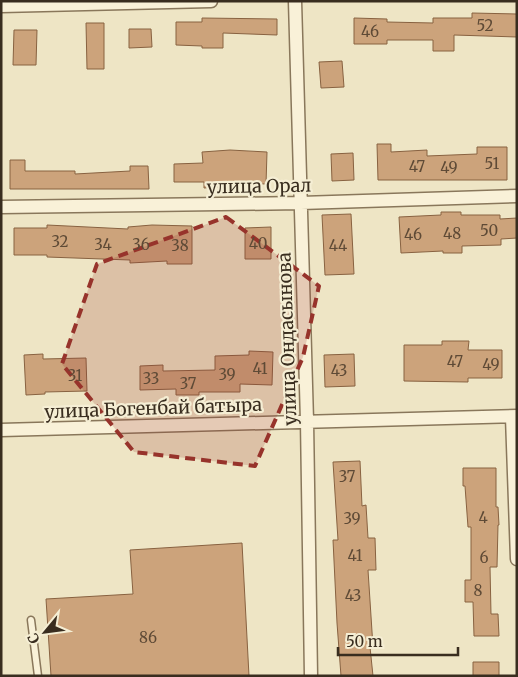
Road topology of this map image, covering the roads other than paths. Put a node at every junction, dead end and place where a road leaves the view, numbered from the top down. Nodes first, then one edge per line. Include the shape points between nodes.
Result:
1 (211, 1) edge
2 (295, 1) edge
3 (1, 6) edge
4 (517, 196) edge
5 (301, 203) junction
6 (1, 208) edge
7 (514, 416) edge
8 (307, 421) junction
9 (1, 430) edge
10 (517, 558) edge
11 (31, 620) dead end
12 (38, 676) edge
13 (310, 676) edge

1 - 3 street
2 - 5 street, улица Ондасынова
4 - 5 street, улица Орал
5 - 6 street, улица Орал
5 - 8 street, улица Ондасынова
7 - 8 street, улица Богенбай батыра
7 - 10 street
8 - 9 street, улица Богенбай батыра
8 - 13 street, улица Ондасынова
11 - 12 lane

